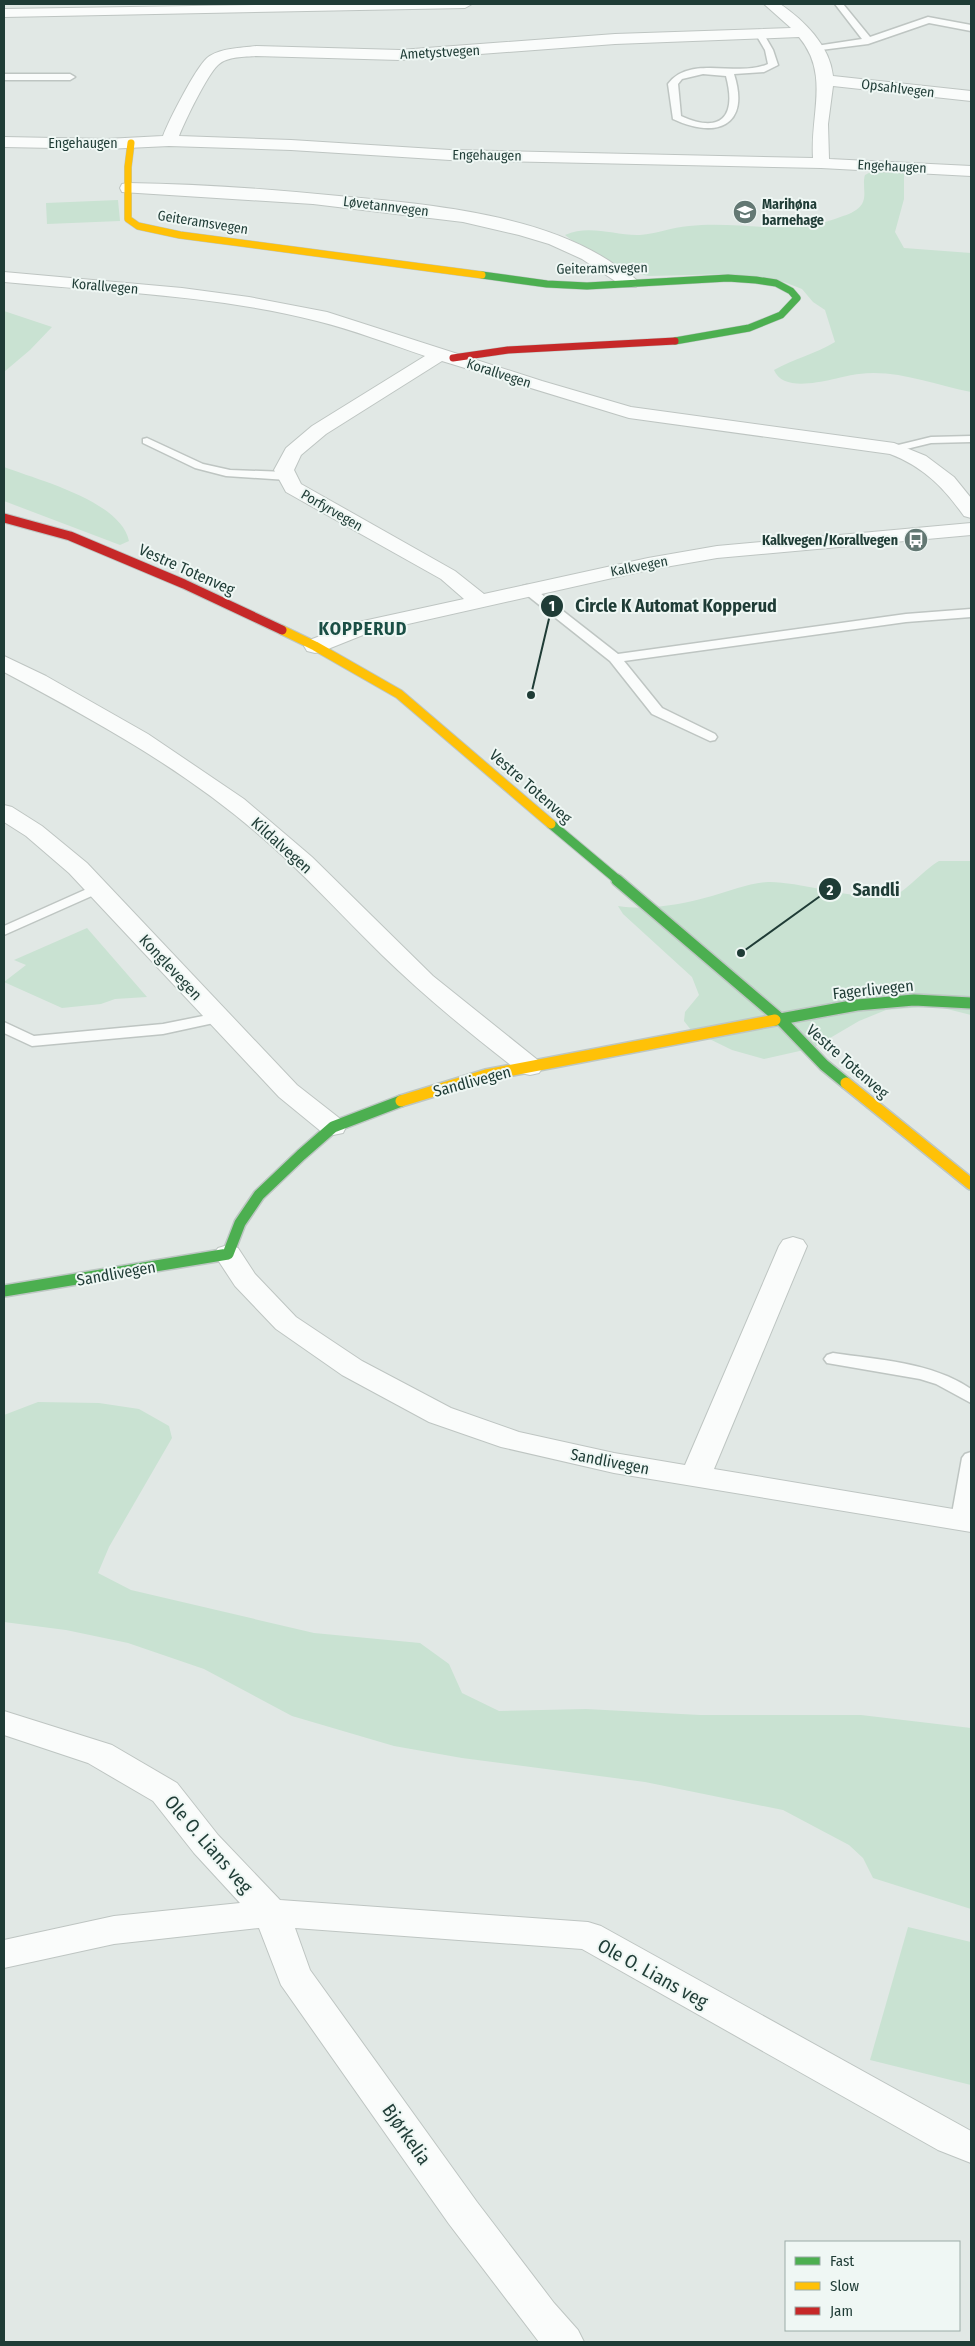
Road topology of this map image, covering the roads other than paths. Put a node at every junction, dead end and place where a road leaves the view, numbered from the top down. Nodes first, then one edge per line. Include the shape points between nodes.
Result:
1 (465, 4) edge
2 (771, 4) edge
3 (839, 4) edge
4 (4, 13) edge
5 (971, 28) edge
6 (802, 32) junction
7 (759, 33) junction
8 (868, 41) junction
9 (816, 49) junction
10 (729, 72) junction
11 (4, 77) edge
12 (70, 77) dead end
13 (824, 80) junction
14 (971, 96) edge
15 (169, 141) junction
16 (4, 142) edge
17 (131, 143) junction
18 (821, 163) junction
19 (971, 171) edge
20 (128, 188) junction
21 (4, 277) edge
22 (630, 283) junction
23 (447, 356) junction
24 (971, 439) edge
25 (146, 441) dead end
26 (894, 449) junction
27 (287, 476) junction
28 (971, 512) edge
29 (4, 518) edge
30 (971, 529) edge
31 (527, 589) junction
32 (478, 600) junction
33 (971, 613) edge
34 (315, 646) junction
35 (615, 658) junction
36 (4, 663) edge
37 (710, 737) dead end
38 (4, 812) edge
39 (98, 888) junction
40 (4, 931) edge
41 (971, 1003) edge
42 (218, 1018) junction
43 (779, 1018) junction
44 (4, 1027) edge
45 (530, 1067) junction
46 (333, 1127) junction
47 (971, 1184) edge
48 (792, 1246) dead end
49 (228, 1254) junction
50 (4, 1291) edge
51 (833, 1360) dead end
52 (971, 1397) edge
53 (971, 1458) edge
54 (695, 1477) junction
55 (965, 1520) edge
56 (4, 1723) edge
57 (271, 1913) junction
58 (4, 1954) edge
59 (971, 2146) edge
60 (564, 2342) edge

1 - 4 street
2 - 6 street
3 - 8 lane
5 - 8 lane via 928,20
6 - 7 street, Ametystvegen
6 - 9 street
7 - 10 lane via 773,65 758,71
7 - 15 street, Ametystvegen via 615,39 400,55 256,51 220,56 212,62 178,118
8 - 9 lane
9 - 13 street via 825,68
10 - 10 lane via 692,73 676,78 673,84 676,118 697,124 729,119 734,103
11 - 12 lane
13 - 14 street, Opsahlvegen
13 - 18 street
15 - 17 street, Engehaugen
15 - 18 street, Engehaugen via 450,155
16 - 17 street, Engehaugen
17 - 20 street, Geiteramsvegen
18 - 19 street, Engehaugen
20 - 22 street, Løvetannvegen via 252,192 457,215 556,241 584,253
20 - 22 street, Geiteramsvegen via 128,219 138,226 180,235 504,279 587,286
21 - 23 street, Korallvegen via 249,302 321,316
22 - 23 street, Geiteramsvegen via 728,278 756,280 776,283 797,298 794,306 776,317 714,336 646,344
23 - 26 street, Korallvegen via 629,412
23 - 27 street, Porfyrvegen via 319,430 293,452 284,470
24 - 26 lane via 931,440
25 - 27 lane via 200,466 230,474
26 - 28 street, Korallvegen via 917,456 942,475
27 - 32 street, Porfyrvegen via 293,488 448,575
29 - 34 street, Vestre Totenveg via 78,539 184,584
30 - 31 street, Kalkvegen via 716,552
31 - 32 street, Kalkvegen
31 - 35 lane
32 - 34 street, Kalkvegen via 362,628
33 - 35 lane via 906,618
34 - 43 street, Vestre Totenveg via 399,694
35 - 37 lane via 657,711
36 - 45 street, Kildalvegen via 135,736 198,776 266,828 410,969 477,1027
38 - 39 street, Konglevegen via 34,831
39 - 40 lane
39 - 42 street, Konglevegen
41 - 43 street, Fagerlivegen via 914,1000 856,1005
42 - 44 lane via 163,1029 32,1041
42 - 46 street, Konglevegen via 288,1091
43 - 45 street, Sandlivegen
43 - 47 street, Vestre Totenveg via 824,1065
45 - 46 street, Sandlivegen via 486,1075 388,1105
46 - 49 street, Sandlivegen via 260,1195 240,1223
48 - 54 street
49 - 50 street, Sandlivegen
49 - 54 street, Sandlivegen via 245,1280 286,1323 352,1368 440,1414 512,1440
51 - 52 lane via 942,1380
53 - 55 lane, Sandlivegen
54 - 55 street, Sandlivegen
56 - 57 street, Ole O. Lians veg via 100,1754 165,1792 206,1844
57 - 58 street, Ole O. Lians veg via 114,1930
57 - 59 street, Ole O. Lians veg via 588,1936 951,2139
57 - 60 street, Bjørkelia via 294,1975 464,2214

